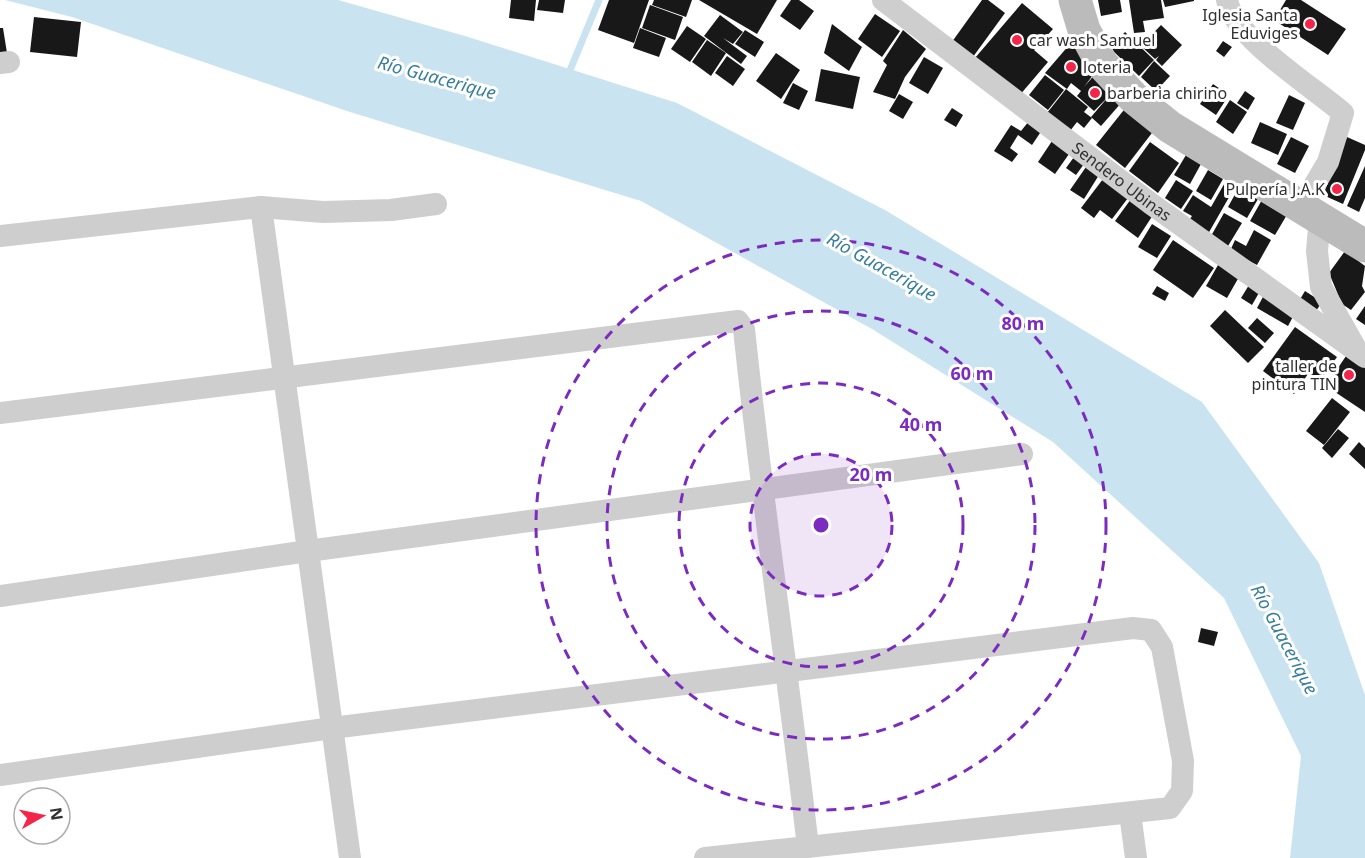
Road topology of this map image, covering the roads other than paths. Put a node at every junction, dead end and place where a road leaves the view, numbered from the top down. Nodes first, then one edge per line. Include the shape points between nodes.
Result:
1 (883, 0) edge
2 (1075, 0) edge
3 (1227, 0) edge
4 (436, 204) dead end
5 (261, 207) junction
6 (1311, 211) junction
7 (0, 236) edge
8 (1365, 246) edge
9 (1362, 355) edge
10 (284, 379) junction
11 (0, 413) edge
12 (1022, 454) dead end
13 (761, 491) junction
14 (308, 551) junction
15 (0, 596) edge
16 (788, 672) junction
17 (332, 728) junction
18 (0, 775) edge
19 (1130, 813) junction
20 (808, 847) junction
21 (350, 858) edge
22 (705, 858) edge
23 (1136, 858) edge

1 - 9 street, Sendero Ubinas via 1149,203
2 - 6 street via 1084,30 1102,64 1134,98 1170,127
3 - 6 street via 1248,38 1343,113
4 - 5 street via 322,212
5 - 7 street
5 - 10 street
6 - 8 street
6 - 9 street via 1321,287
10 - 11 street
10 - 13 street via 738,321 744,330
10 - 14 street
12 - 13 street
13 - 14 street
13 - 16 street
14 - 15 street
14 - 17 street
16 - 17 street
16 - 19 street via 1114,630 1151,630 1162,647 1183,761 1182,791 1170,808
16 - 20 street
17 - 18 street
17 - 21 street
19 - 20 street
19 - 23 street
20 - 22 street

